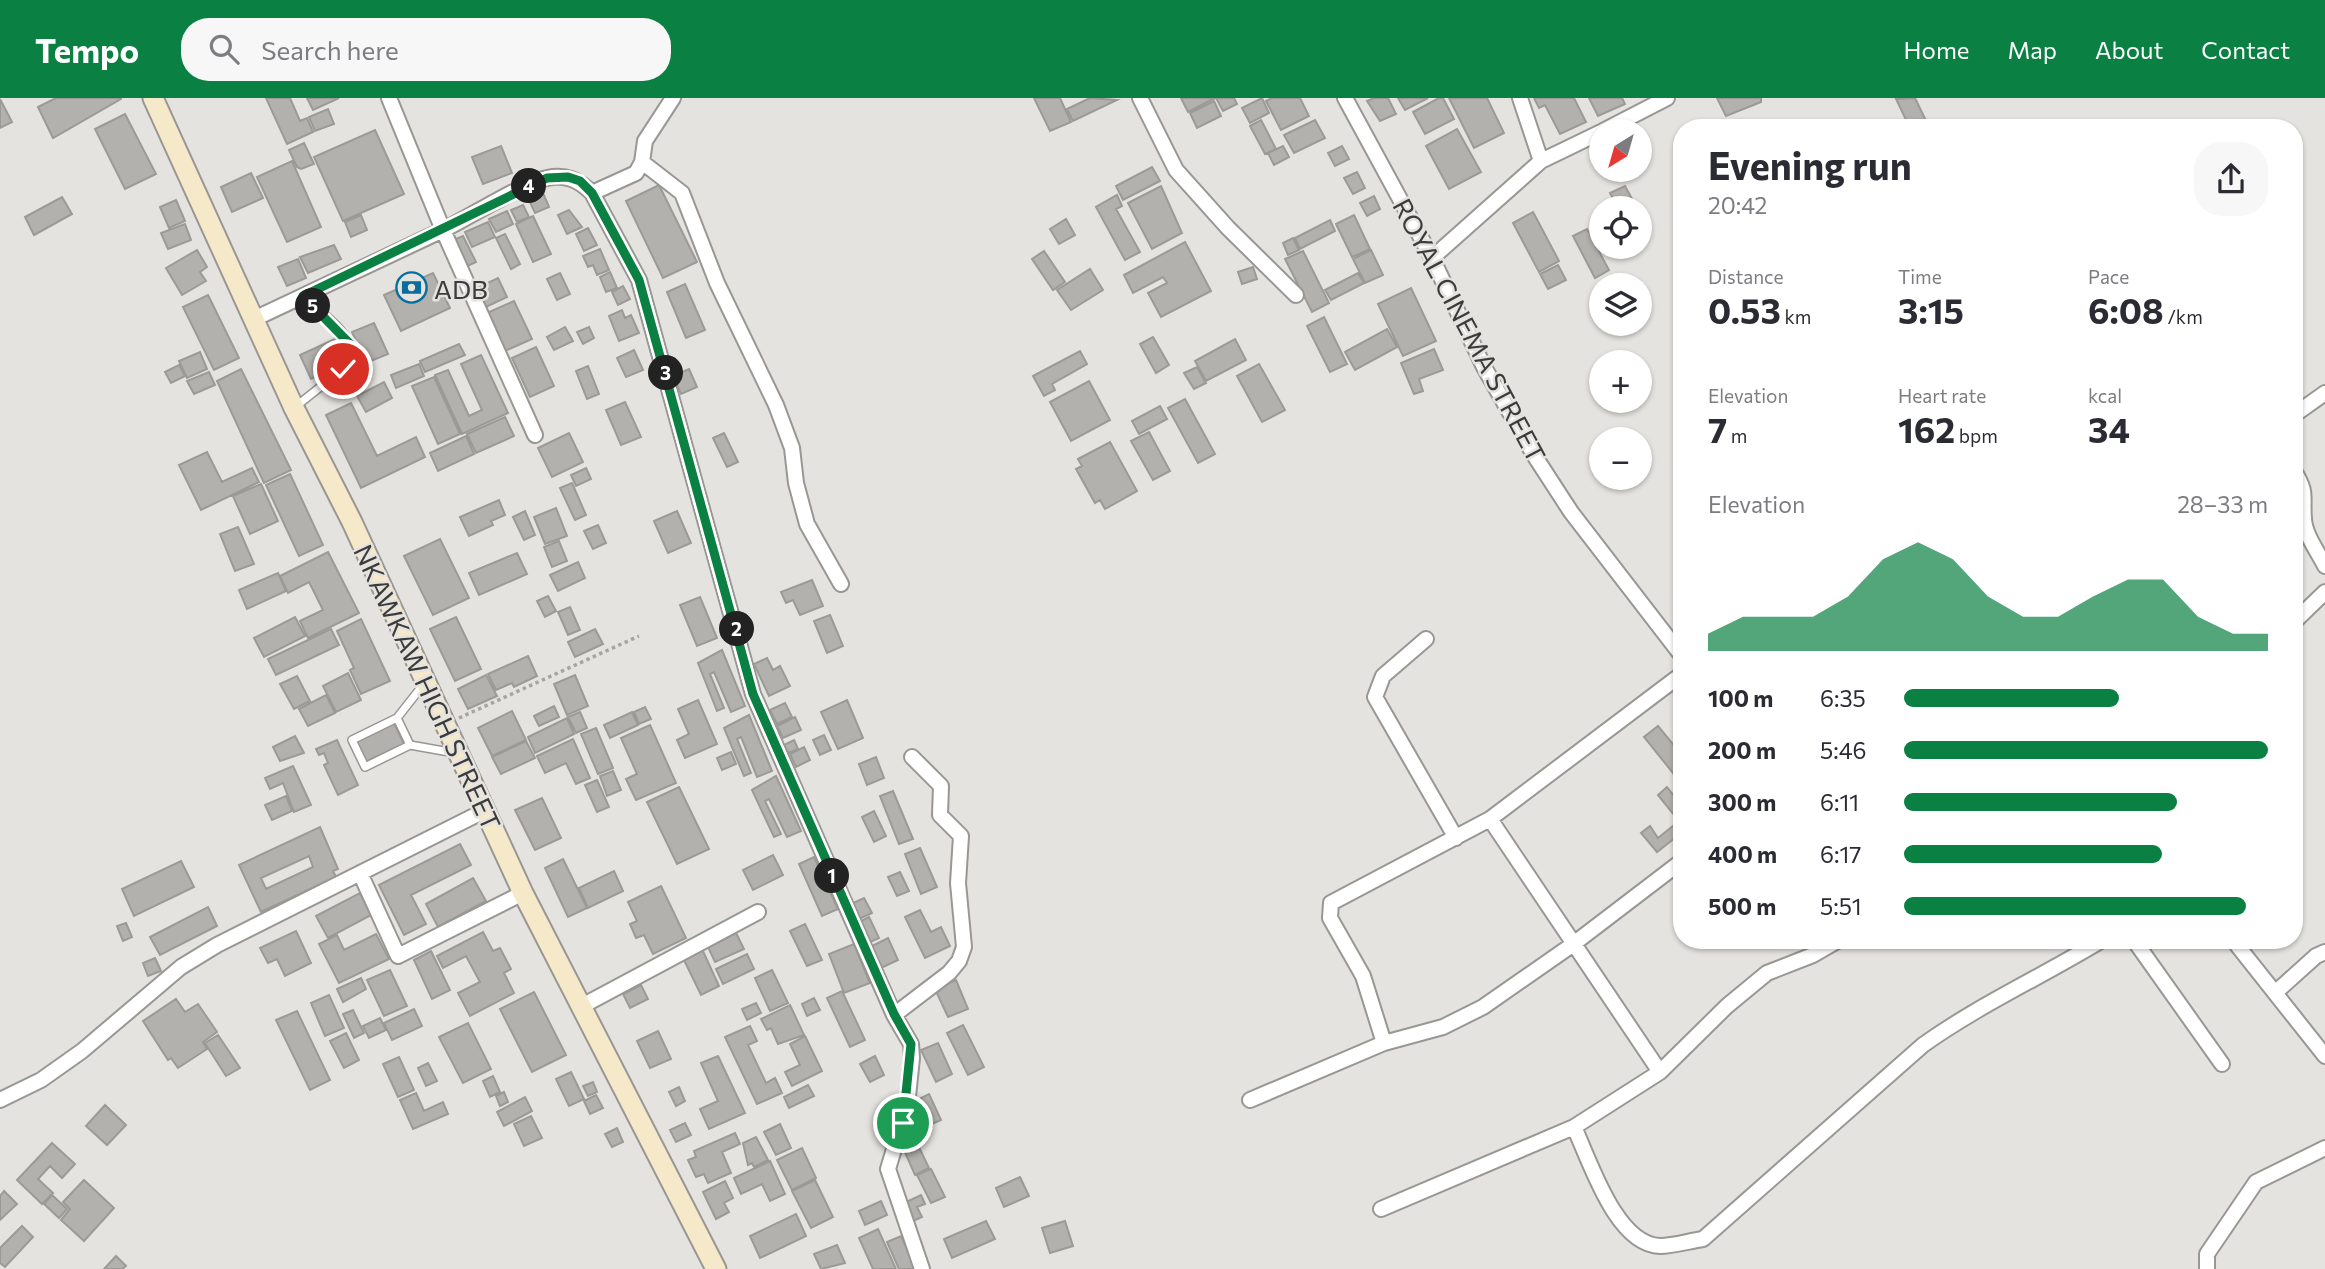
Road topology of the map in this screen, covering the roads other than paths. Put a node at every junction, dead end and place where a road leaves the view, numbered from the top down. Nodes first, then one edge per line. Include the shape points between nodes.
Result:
1 (153, 98) edge
2 (390, 98) edge
3 (673, 98) edge
4 (1140, 98) edge
5 (1345, 98) edge
6 (1520, 98) edge
7 (1667, 98) edge
8 (1627, 119) edge
9 (1589, 138) edge
10 (1541, 161) junction
11 (642, 162) junction
12 (592, 193) junction
13 (443, 230) junction
14 (1432, 258) junction
15 (1296, 295) dead end
16 (303, 296) junction
17 (254, 319) junction
18 (2325, 393) edge
19 (294, 408) junction
20 (2303, 409) edge
21 (535, 435) dead end
22 (2303, 486) edge
23 (2325, 566) edge
24 (841, 584) dead end
25 (2325, 593) edge
26 (2303, 614) edge
27 (1426, 639) dead end
28 (1673, 644) edge
29 (426, 681) junction
30 (1673, 681) edge
31 (397, 718) junction
32 (410, 745) junction
33 (459, 754) junction
34 (912, 757) dead end
35 (486, 810) junction
36 (1490, 819) junction
37 (1456, 838) junction
38 (1673, 868) edge
39 (359, 873) junction
40 (523, 893) junction
41 (758, 912) dead end
42 (1572, 945) junction
43 (1821, 949) edge
44 (2087, 949) edge
45 (2140, 949) edge
46 (2240, 949) edge
47 (2325, 953) edge
48 (2276, 992) junction
49 (582, 1006) junction
50 (894, 1014) junction
51 (1384, 1043) junction
52 (2325, 1056) edge
53 (2222, 1064) dead end
54 (1660, 1072) junction
55 (0, 1100) edge
56 (1250, 1100) dead end
57 (1574, 1127) junction
58 (2325, 1148) edge
59 (1381, 1209) dead end
60 (716, 1269) edge
61 (922, 1269) edge
62 (2207, 1269) edge

1 - 17 main road, NKAWKAW HIGH STREET
2 - 13 street
3 - 11 street via 645,141
4 - 15 street via 1176,170
5 - 14 street, ROYAL CINEMA STREET
6 - 10 street
7 - 8 street
9 - 10 street
10 - 14 street
11 - 12 street via 636,173
11 - 24 street via 682,193 792,447 807,524
12 - 13 street via 568,177 547,178
12 - 50 street via 639,280 753,694
13 - 16 street
13 - 21 street
14 - 28 street, ROYAL CINEMA STREET via 1484,367 1534,455 1571,512
16 - 17 street
16 - 19 lane via 343,334 353,347 353,356
17 - 19 main road, NKAWKAW HIGH STREET
18 - 20 street
19 - 29 main road, NKAWKAW HIGH STREET
22 - 23 street via 2307,530
25 - 26 street
27 - 37 street via 1383,676 1375,697
29 - 31 lane
29 - 33 main road, NKAWKAW HIGH STREET
30 - 36 street
31 - 32 lane
31 - 32 lane via 352,740 365,767
32 - 33 lane
33 - 35 main road, NKAWKAW HIGH STREET
34 - 50 street via 941,786 940,816 961,836 958,883 964,947 949,973
35 - 39 street
35 - 40 main road, NKAWKAW HIGH STREET
36 - 37 street
36 - 42 street
37 - 51 street via 1331,903 1330,918 1363,976
38 - 42 street
39 - 40 street via 398,956
39 - 55 street via 254,924 181,967 82,1051 41,1080
40 - 49 main road, NKAWKAW HIGH STREET
41 - 49 street
42 - 51 street via 1483,1007 1443,1027
42 - 54 street
43 - 54 street via 1757,981
44 - 57 street via 1961,1018 1923,1045 1703,1238 1659,1246 1640,1240 1612,1210
45 - 53 street
46 - 48 street
47 - 48 street
48 - 52 street
49 - 60 main road, NKAWKAW HIGH STREET
50 - 61 street via 911,1044 912,1058 907,1106 888,1169
51 - 56 street
54 - 57 street
57 - 59 street
58 - 62 street via 2256,1182 2245,1193 2207,1254

